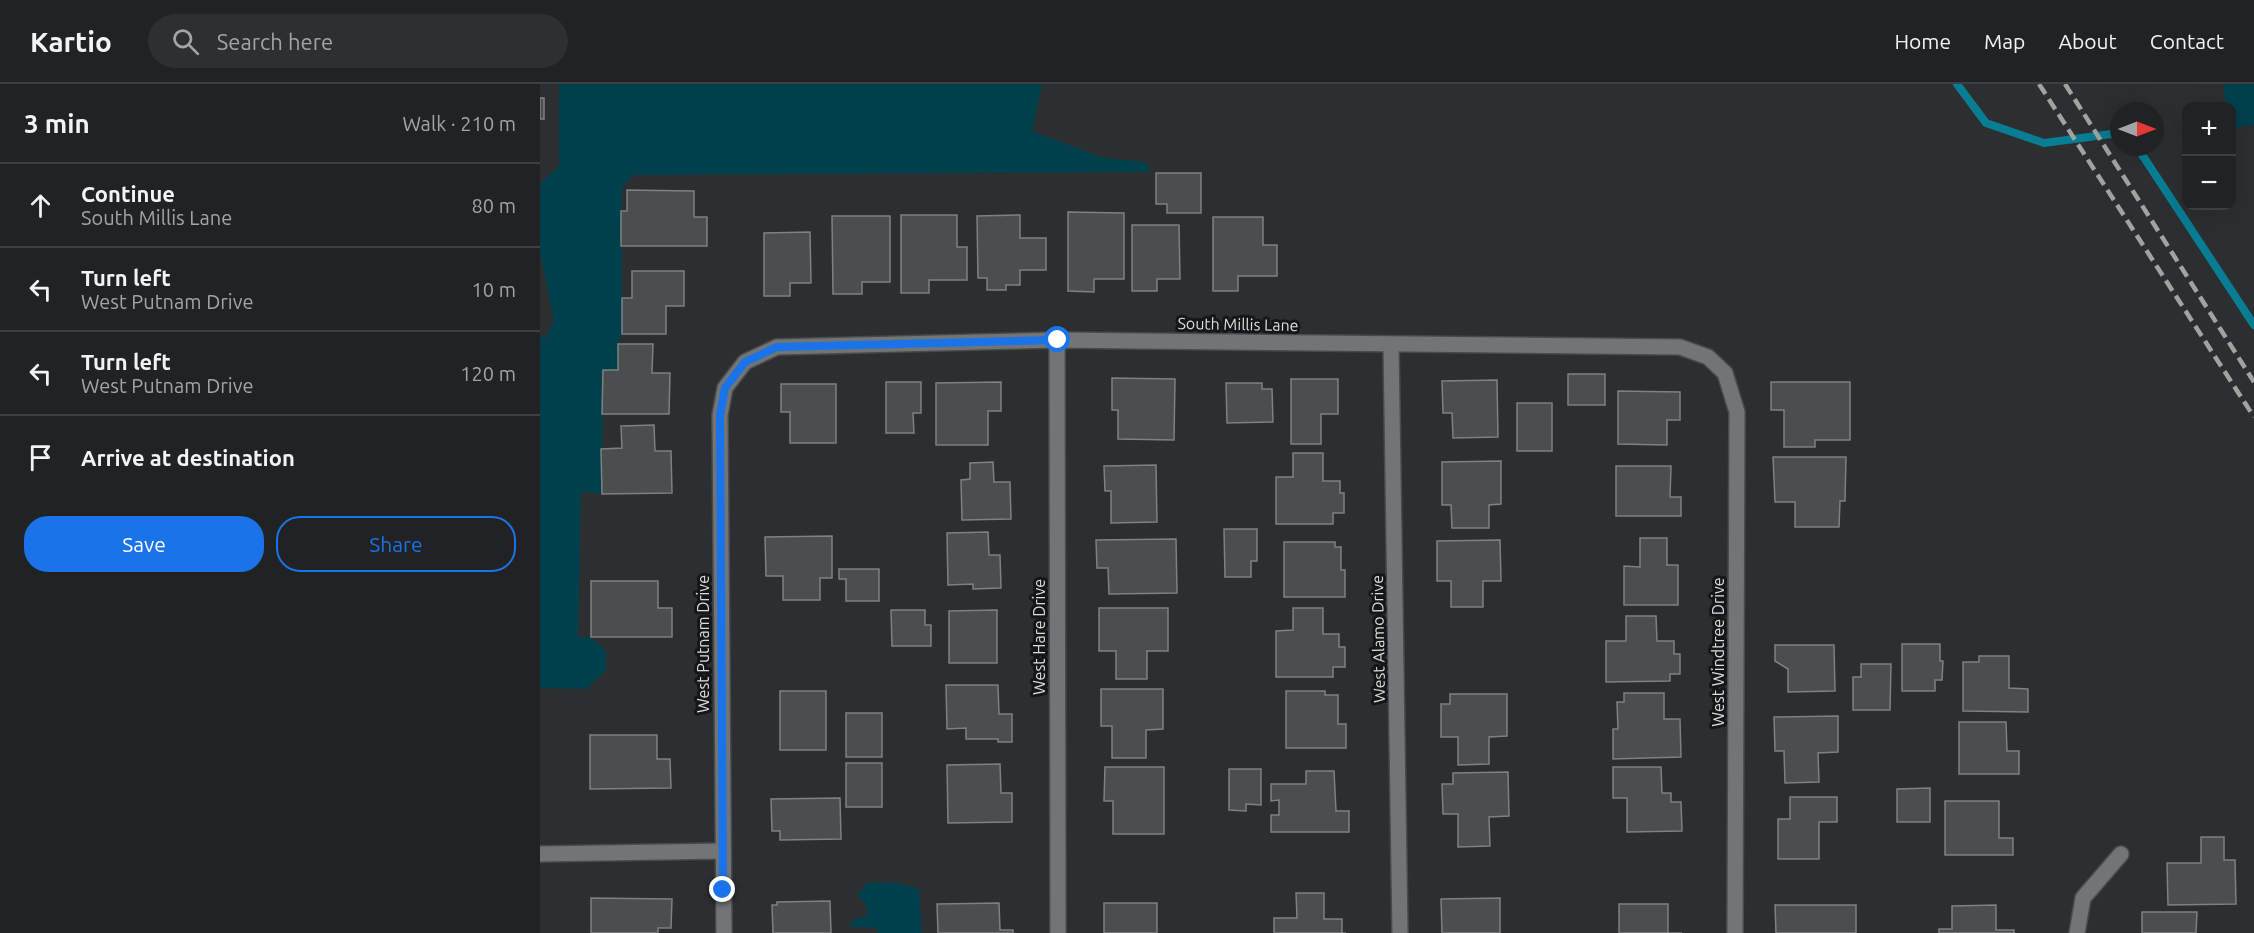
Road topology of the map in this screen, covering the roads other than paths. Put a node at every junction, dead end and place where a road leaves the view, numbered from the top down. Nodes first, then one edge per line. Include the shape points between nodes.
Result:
1 (1058, 340) junction
2 (1391, 344) junction
3 (745, 362) joint
4 (1725, 373) joint
5 (723, 851) junction
6 (540, 854) edge
7 (2121, 854) dead end
8 (724, 933) edge
9 (1058, 933) edge
10 (1400, 933) edge
11 (1735, 933) edge
12 (2077, 933) edge

1 - 2 street, South Millis Lane
1 - 3 street, South Millis Lane via 777,347
1 - 9 street, West Hare Drive
2 - 4 street, South Millis Lane via 1680,347 1708,357
2 - 10 street, West Alamo Drive
3 - 5 street, West Putnam Drive via 725,388 720,415
4 - 11 street, West Windtree Drive via 1737,412
5 - 6 street
5 - 8 street, West Putnam Drive
7 - 12 street via 2083,898

